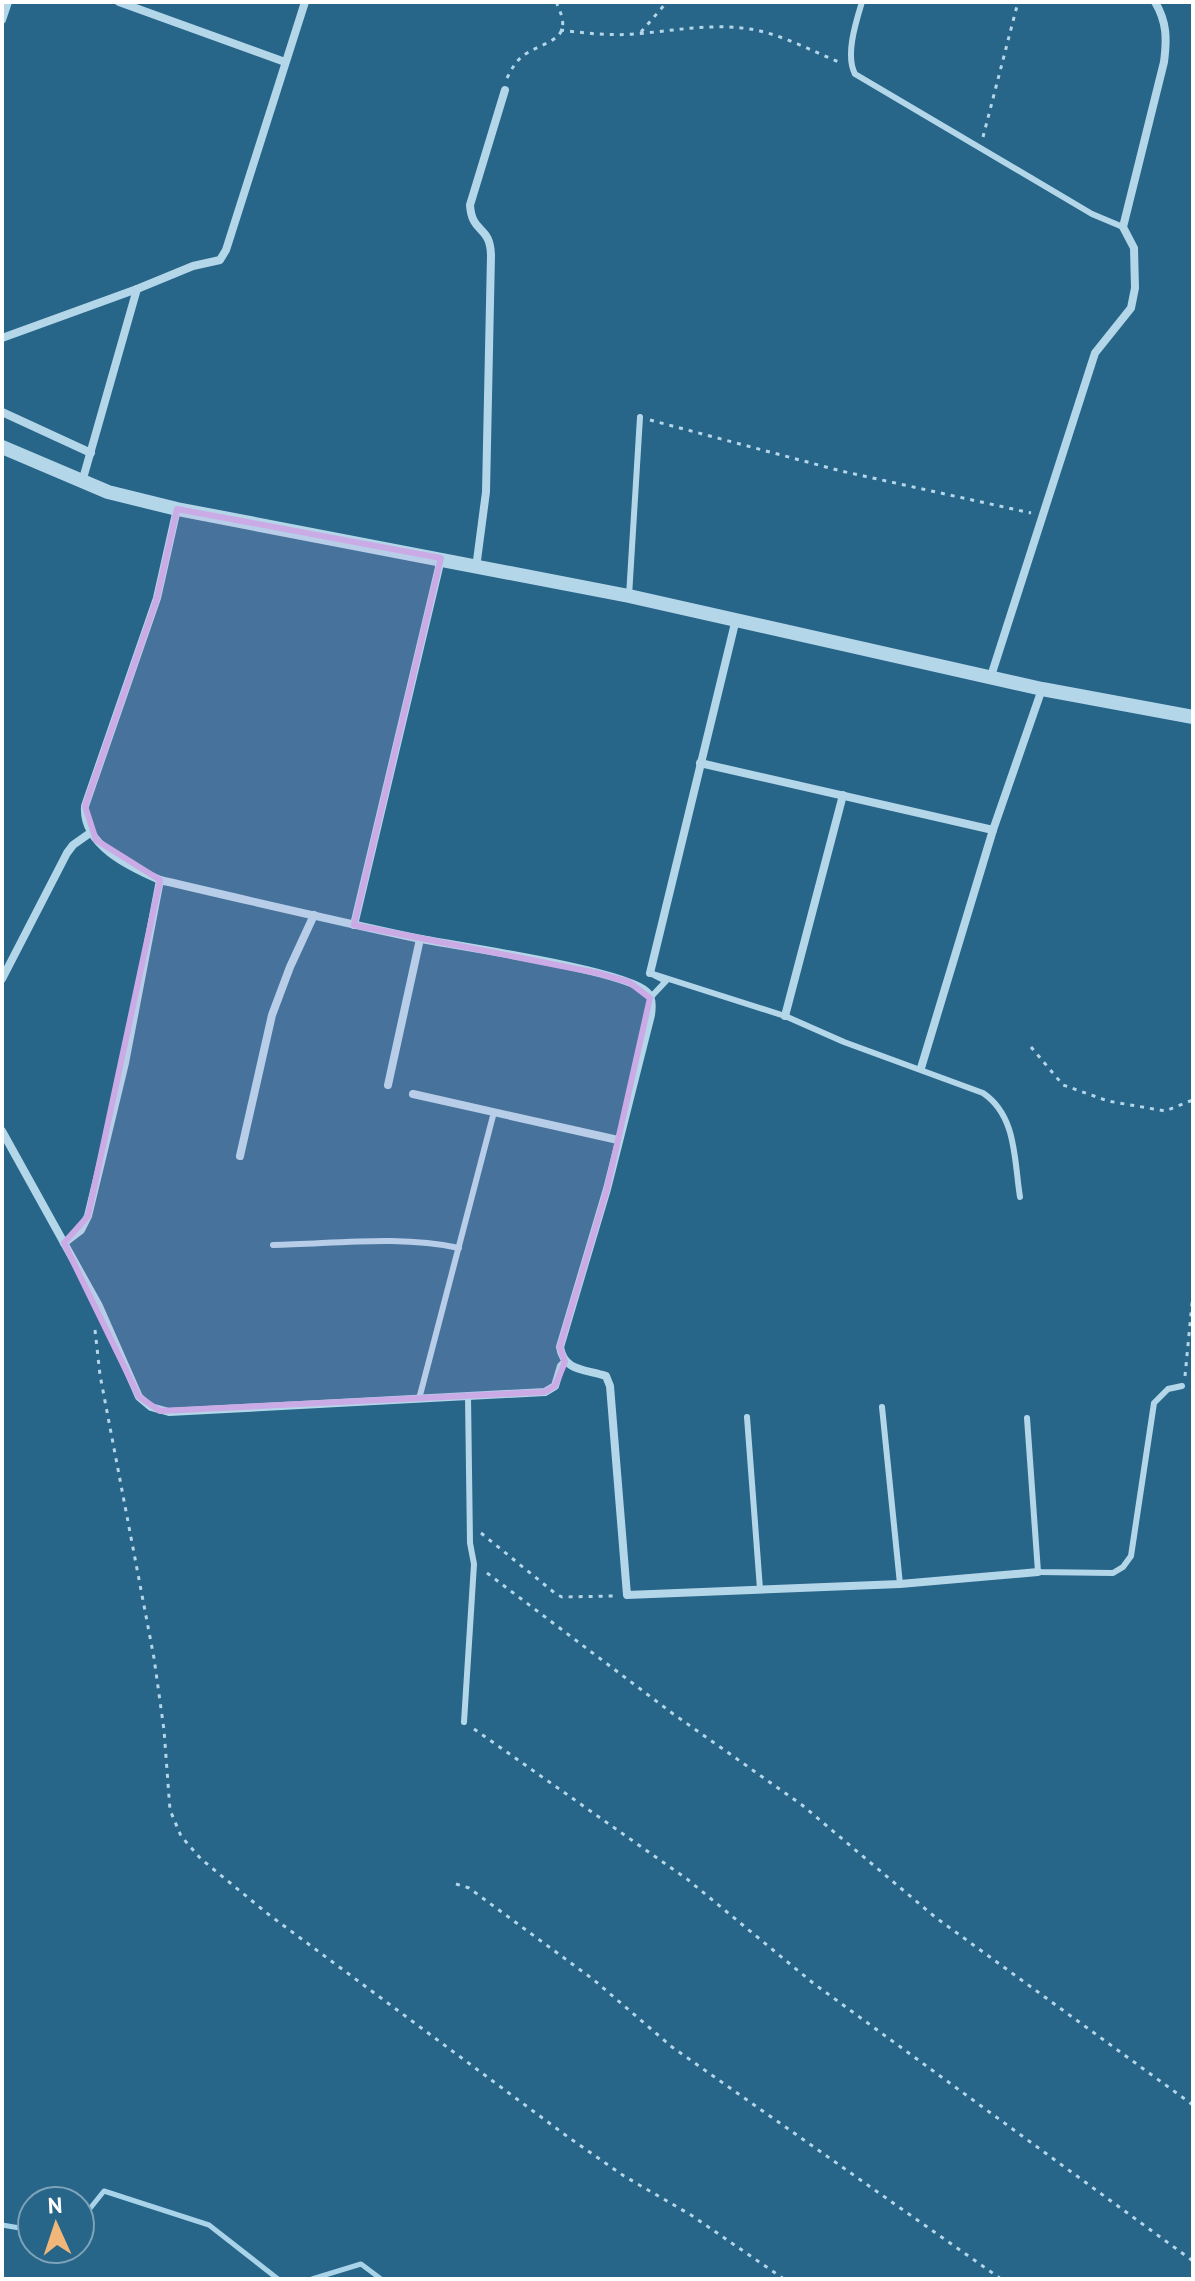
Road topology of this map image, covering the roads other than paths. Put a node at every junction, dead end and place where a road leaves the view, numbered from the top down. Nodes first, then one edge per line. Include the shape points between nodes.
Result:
1 (8, 2) edge
2 (119, 2) edge
3 (305, 2) edge
4 (862, 2) edge
5 (1155, 2) edge
6 (2, 20) edge
7 (285, 62) junction
8 (505, 90) road end
9 (1123, 227) junction
10 (137, 289) junction
11 (2, 338) edge
12 (2, 412) edge
13 (640, 417) road end
14 (2, 447) edge
15 (91, 453) junction
16 (82, 482) junction
17 (177, 509) junction
18 (441, 558) junction
19 (476, 568) junction
20 (629, 596) junction
21 (736, 619) junction
22 (991, 676) junction
23 (1042, 689) junction
24 (1193, 717) edge
25 (700, 763) junction
26 (843, 795) junction
27 (993, 830) junction
28 (90, 833) junction
29 (160, 880) junction
30 (314, 915) junction
31 (354, 925) junction
32 (420, 939) junction
33 (650, 973) junction
34 (2, 979) edge
35 (650, 998) junction
36 (785, 1016) junction
37 (921, 1068) junction
38 (388, 1085) dead end
39 (413, 1094) dead end
40 (494, 1112) junction
41 (2, 1131) edge
42 (618, 1140) junction
43 (240, 1156) dead end
44 (1020, 1197) dead end
45 (64, 1243) junction
46 (273, 1245) dead end
47 (459, 1248) junction
48 (565, 1362) junction
49 (1182, 1386) road end
50 (468, 1396) junction
51 (419, 1399) junction
52 (882, 1407) dead end
53 (747, 1417) dead end
54 (1027, 1418) dead end
55 (1038, 1572) junction
56 (900, 1584) junction
57 (760, 1589) junction
58 (464, 1722) road end

1 - 6 street
2 - 7 street
3 - 7 street
4 - 9 lane via 851,54 855,74 1092,214
5 - 9 street via 1168,38
7 - 10 street via 220,260
8 - 19 street via 470,205 471,218 491,239 486,492
9 - 22 street via 1134,248 1131,308 1095,353
10 - 11 street
10 - 15 street
12 - 15 street
13 - 20 lane
14 - 16 street
15 - 16 street
16 - 17 street
17 - 18 street
17 - 28 street via 157,598 87,798 84,816
18 - 19 street
18 - 31 street
19 - 20 street
20 - 21 street
21 - 22 street
21 - 25 street
22 - 23 street
23 - 24 street
23 - 27 street
25 - 26 street
25 - 33 street
26 - 27 street
26 - 36 street
27 - 37 street
28 - 29 street via 116,856
28 - 34 street via 67,853
29 - 30 street
29 - 45 street via 125,1063 88,1216 81,1230
30 - 31 street
30 - 43 street via 272,1015
31 - 32 street
32 - 35 street via 597,973 629,982
32 - 38 street
33 - 35 lane via 666,981
33 - 36 lane
35 - 42 street via 651,1015
36 - 37 lane
37 - 44 lane via 983,1093 999,1107 1011,1131
39 - 40 street
40 - 42 street
40 - 47 lane
41 - 45 street
42 - 48 street via 561,1341
45 - 51 street via 139,1397 160,1411
46 - 47 lane via 410,1242
47 - 51 lane
48 - 50 street via 555,1386 545,1392
48 - 57 street via 606,1376 610,1386 627,1595
49 - 55 lane via 1162,1392 1152,1409 1128,1562 1107,1573
50 - 51 street
50 - 58 lane via 474,1564
52 - 56 lane
53 - 57 lane
54 - 55 lane
55 - 56 street
56 - 57 street

